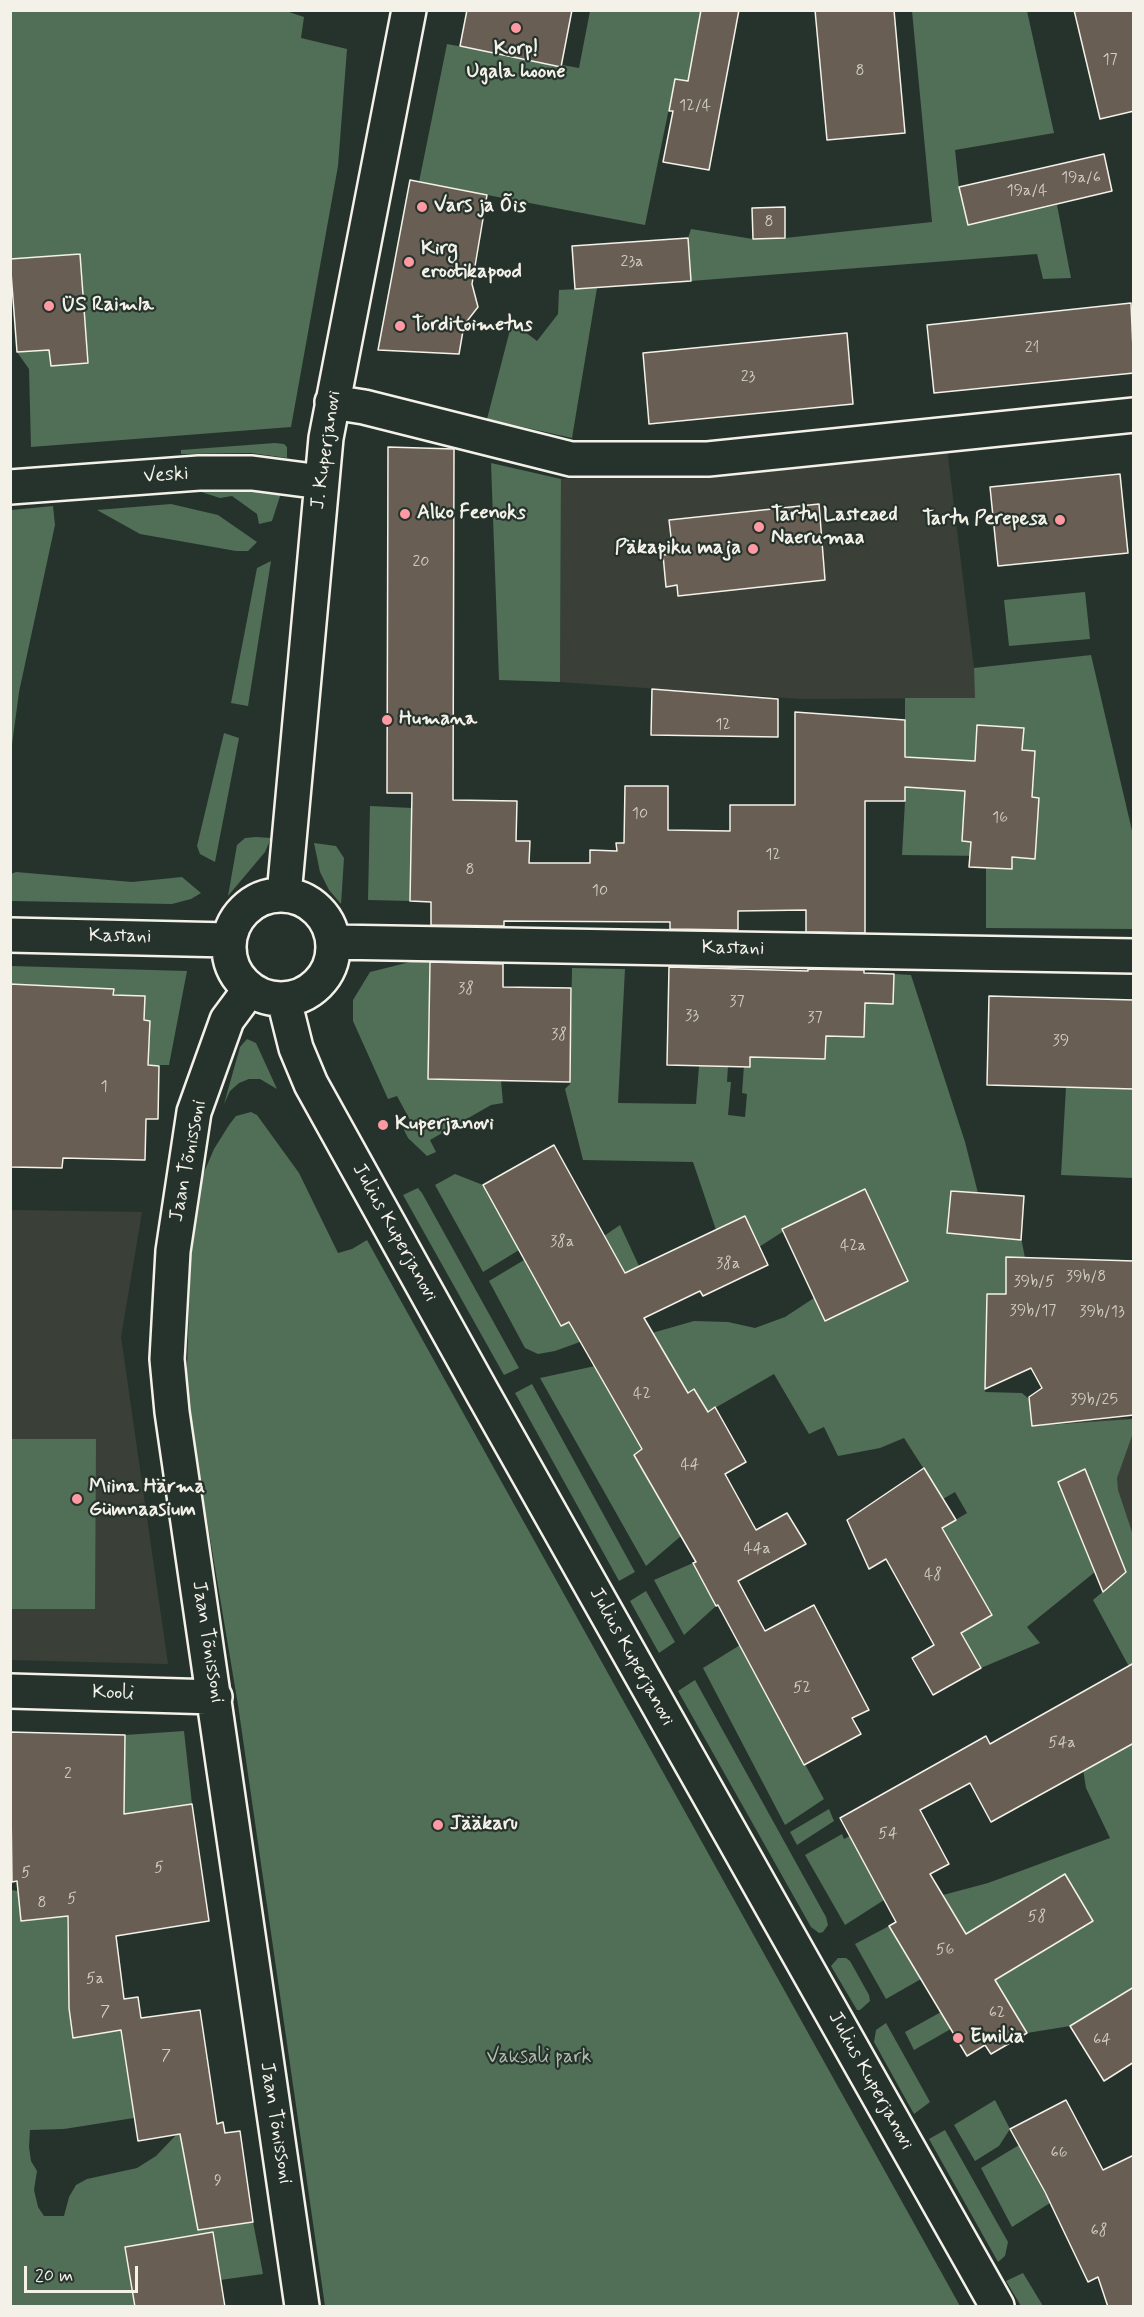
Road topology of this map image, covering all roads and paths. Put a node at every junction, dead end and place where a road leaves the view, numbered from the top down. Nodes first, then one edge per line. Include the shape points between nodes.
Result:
1 (409, 10) edge
2 (332, 402) junction
3 (1134, 415) edge
4 (321, 482) junction
5 (10, 487) edge
6 (284, 895) junction
7 (10, 935) edge
8 (229, 940) junction
9 (333, 942) junction
10 (1134, 956) edge
11 (250, 989) junction
12 (284, 1000) junction
13 (10, 1691) edge
14 (215, 1697) junction
15 (302, 2307) edge
16 (997, 2307) edge

1 - 2 street, J. Kuperjanovi
2 - 3 street via 571,459 708,459
2 - 4 street, J. Kuperjanovi
4 - 5 street, Veski via 252,473 199,473
4 - 6 street, J. Kuperjanovi
6 - 8 street via 252,903 236,921
6 - 9 street via 302,899 318,910 328,923
7 - 8 street, Kastani
8 - 11 street via 231,963
9 - 10 street, Kastani
9 - 12 street via 327,973 315,987
11 - 12 street
11 - 14 street, Jaan Tõnissoni via 227,1020 194,1112 173,1251 167,1359
12 - 16 street, Julius Kuperjanovi via 296,1048 311,1084
13 - 14 street, Kooli
14 - 15 street, Jaan Tõnissoni

